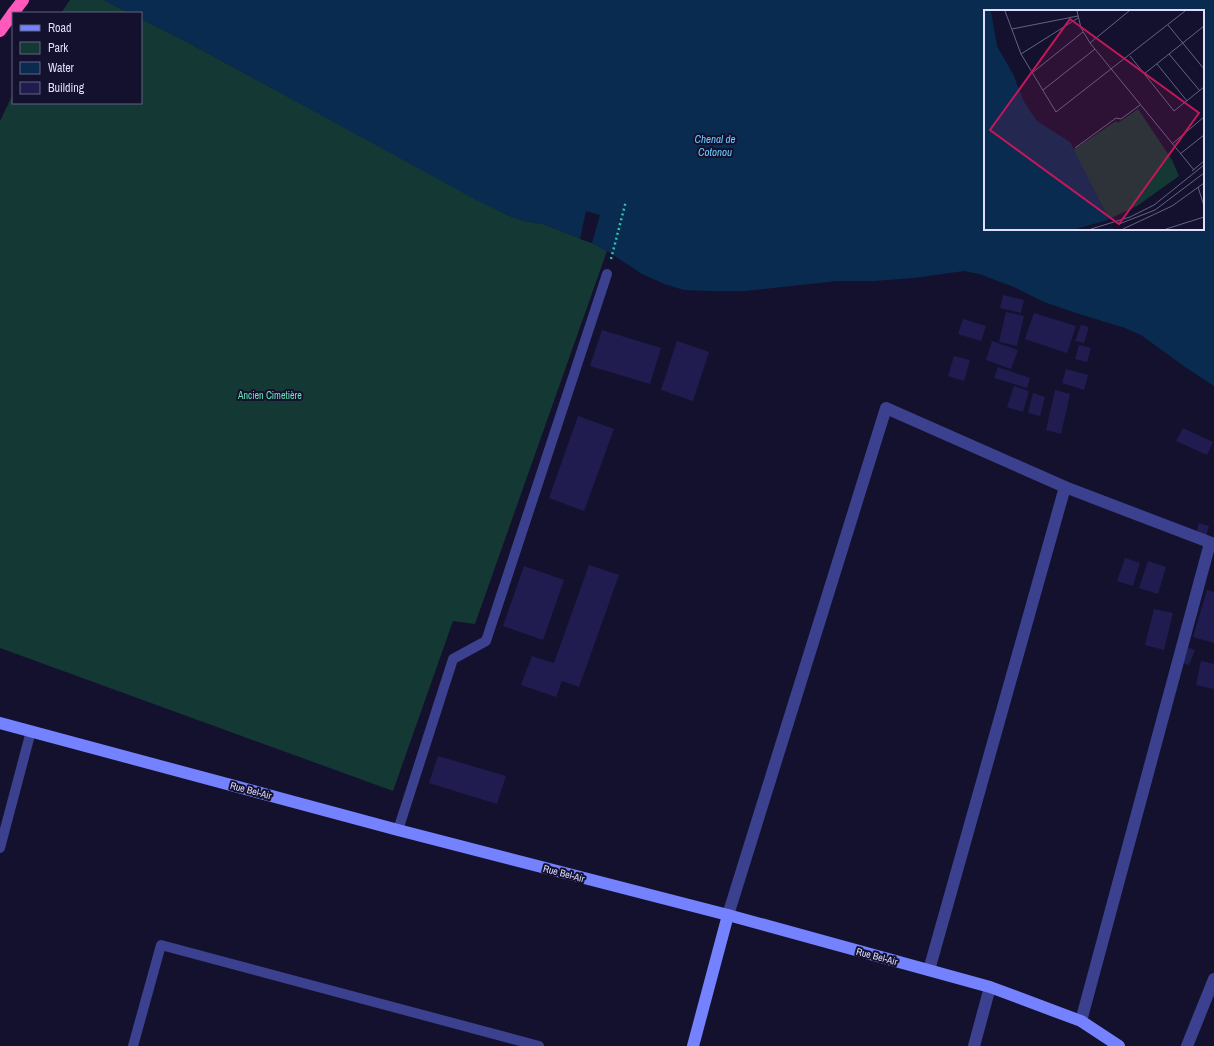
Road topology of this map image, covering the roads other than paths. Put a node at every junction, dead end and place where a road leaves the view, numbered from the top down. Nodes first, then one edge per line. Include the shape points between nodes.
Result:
1 (23, 0) edge
2 (14, 12) edge
3 (12, 14) edge
4 (2, 28) edge
5 (607, 274) road end
6 (1065, 487) junction
7 (1212, 543) edge
8 (0, 723) edge
9 (31, 731) junction
10 (398, 830) junction
11 (0, 848) edge
12 (728, 915) junction
13 (929, 970) junction
14 (1214, 978) edge
15 (990, 988) junction
16 (1081, 1021) junction
17 (511, 1042) edge
18 (133, 1046) edge
19 (539, 1046) edge
20 (693, 1046) edge
21 (974, 1046) edge
22 (1119, 1046) edge
23 (1187, 1046) edge

1 - 2 highway
3 - 4 highway
5 - 10 lane via 486,641 454,659
6 - 7 street
6 - 12 street via 886,408
6 - 13 street
7 - 16 street
8 - 9 main road, Rue Bel-Air
9 - 10 main road, Rue Bel-Air
9 - 11 lane
10 - 12 main road, Rue Bel-Air
12 - 13 main road, Rue Bel-Air
12 - 20 main road
13 - 15 main road, Rue Bel-Air
14 - 23 street
15 - 16 main road, Rue Bel-Air
15 - 21 street
16 - 22 main road, Rue Bel-Air
17 - 18 lane via 161,945
17 - 19 lane

